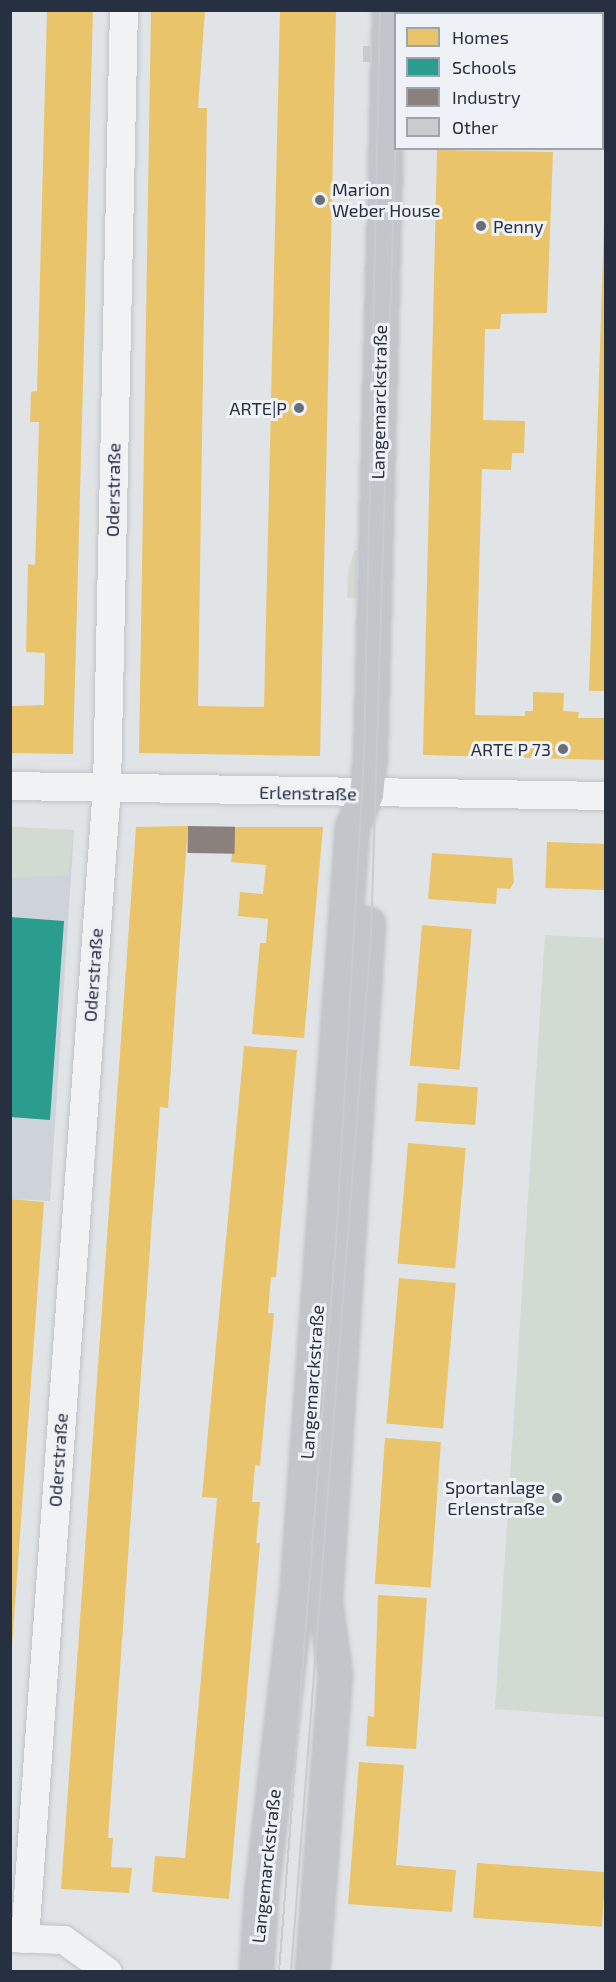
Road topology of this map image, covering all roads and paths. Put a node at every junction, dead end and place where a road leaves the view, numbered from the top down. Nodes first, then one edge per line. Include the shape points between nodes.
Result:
1 (124, 10) edge
2 (389, 10) edge
3 (10, 786) edge
4 (107, 787) junction
5 (366, 794) junction
6 (606, 796) edge
7 (18, 1938) edge
8 (108, 1971) edge
9 (256, 1971) edge
10 (312, 1971) edge

1 - 4 street, Oderstraße
2 - 5 main road, Langemarckstraße
3 - 4 street, Erlenstraße
4 - 5 street, Erlenstraße
4 - 7 street, Oderstraße
5 - 6 street, Erlenstraße
5 - 9 main road, Langemarckstraße via 352,827 296,1598 261,1894
5 - 10 main road, Langemarckstraße via 374,829 325,1601 335,1674
7 - 8 street via 64,1940

